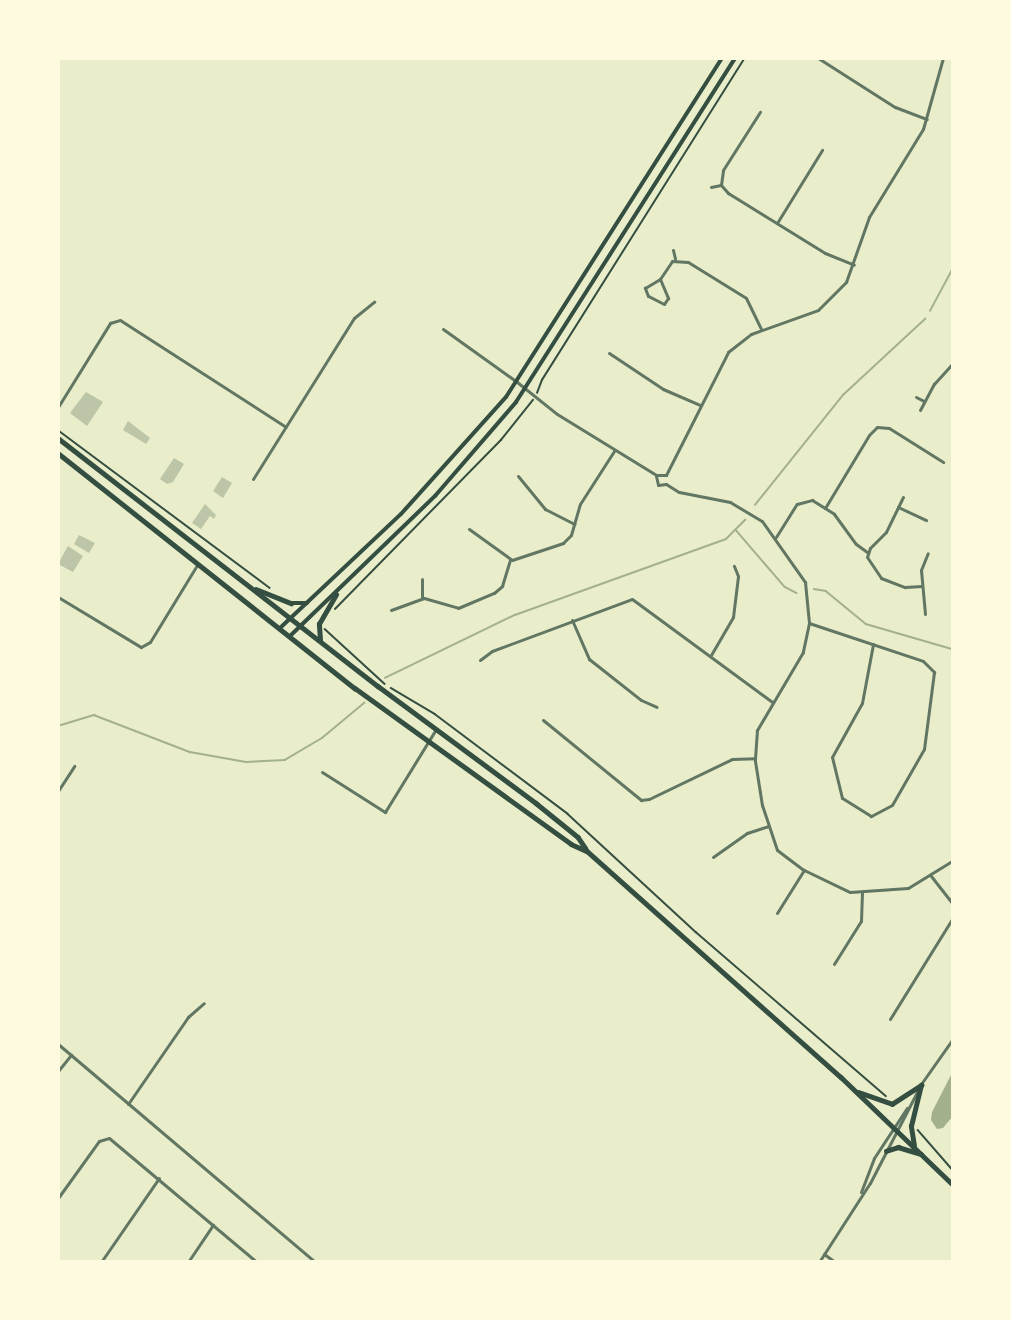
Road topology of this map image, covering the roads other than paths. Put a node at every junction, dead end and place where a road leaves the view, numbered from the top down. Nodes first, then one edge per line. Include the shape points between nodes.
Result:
1 (722, 58) edge
2 (735, 58) edge
3 (818, 58) edge
4 (943, 58) edge
5 (760, 112) dead end
6 (927, 119) junction
7 (822, 150) dead end
8 (721, 186) junction
9 (711, 187) dead end
10 (777, 223) junction
11 (673, 250) dead end
12 (675, 260) junction
13 (854, 266) junction
14 (660, 279) junction
15 (374, 302) dead end
16 (443, 329) dead end
17 (761, 329) junction
18 (609, 353) dead end
19 (952, 364) edge
20 (517, 382) junction
21 (525, 390) junction
22 (916, 397) dead end
23 (924, 401) junction
24 (700, 405) junction
25 (58, 407) edge
26 (920, 410) dead end
27 (286, 427) junction
28 (58, 438) edge
29 (614, 451) junction
30 (58, 453) edge
31 (943, 462) dead end
32 (666, 475) junction
33 (518, 476) dead end
34 (656, 476) junction
35 (253, 479) dead end
36 (666, 484) junction
37 (903, 496) dead end
38 (898, 507) junction
39 (825, 508) junction
40 (926, 520) dead end
41 (574, 524) junction
42 (469, 530) dead end
43 (776, 537) junction
44 (867, 552) junction
45 (928, 553) dead end
46 (510, 559) junction
47 (199, 563) junction
48 (734, 566) dead end
49 (422, 579) dead end
50 (922, 586) junction
51 (250, 587) junction
52 (336, 594) junction
53 (58, 597) edge
54 (422, 598) junction
55 (307, 603) junction
56 (391, 610) dead end
57 (925, 614) dead end
58 (290, 618) junction
59 (572, 620) junction
60 (809, 623) junction
61 (301, 626) junction
62 (280, 628) junction
63 (290, 636) junction
64 (321, 642) junction
65 (873, 644) junction
66 (711, 655) junction
67 (480, 660) dead end
68 (772, 702) junction
69 (657, 707) dead end
70 (543, 720) dead end
71 (437, 728) junction
72 (429, 741) junction
73 (755, 758) junction
74 (74, 766) dead end
75 (322, 772) dead end
76 (58, 791) edge
77 (768, 826) junction
78 (587, 851) junction
79 (713, 857) dead end
80 (952, 861) edge
81 (804, 870) junction
82 (931, 876) junction
83 (862, 892) junction
84 (952, 903) edge
85 (777, 914) dead end
86 (952, 919) edge
87 (834, 964) dead end
88 (204, 1003) dead end
89 (890, 1019) dead end
90 (952, 1040) edge
91 (58, 1044) edge
92 (71, 1055) junction
93 (58, 1071) edge
94 (921, 1085) junction
95 (856, 1092) junction
96 (128, 1104) junction
97 (907, 1108) junction
98 (892, 1125) junction
99 (897, 1130) junction
100 (914, 1146) junction
101 (886, 1151) junction
102 (923, 1155) junction
103 (159, 1178) junction
104 (952, 1184) edge
105 (860, 1197) junction
106 (58, 1198) edge
107 (213, 1225) junction
108 (824, 1254) junction
109 (100, 1262) edge
110 (188, 1262) edge
111 (257, 1262) edge
112 (315, 1262) edge
113 (819, 1262) edge
114 (835, 1262) edge

1 - 20 main road
2 - 21 main road
3 - 6 street via 895,107
4 - 6 street
5 - 8 street via 723,170
6 - 13 street via 869,217
7 - 10 street
8 - 9 street
8 - 10 street
10 - 13 street
11 - 12 street
12 - 14 street
12 - 17 street via 688,262 746,298
13 - 17 street via 841,290 825,306
14 - 14 street via 644,291 664,304 668,298
15 - 27 street via 354,318
16 - 20 street
17 - 24 street via 739,341 723,357
18 - 24 street via 663,389
19 - 23 street
20 - 21 street
20 - 55 main road via 426,488
21 - 29 street
21 - 52 main road via 469,460
22 - 23 street
23 - 26 street
24 - 32 street
25 - 27 street via 110,323 117,320
27 - 35 street
28 - 51 highway
29 - 34 street
29 - 41 street via 580,504
30 - 47 highway
31 - 39 street via 889,428 875,428
32 - 34 street
32 - 36 street
33 - 41 street via 544,509
34 - 36 street via 656,484
36 - 43 street via 679,492 739,505
37 - 38 street
38 - 40 street
38 - 44 street via 886,532
39 - 43 street via 812,500 802,501
39 - 44 street
41 - 46 street via 571,535 562,543
42 - 46 street
43 - 60 street via 803,577
44 - 50 street via 869,565 881,578 905,587
45 - 50 street via 921,570
46 - 54 street via 504,582 494,593 455,608
47 - 53 street via 150,642 141,648
47 - 62 highway
48 - 66 street via 738,576 733,617
49 - 54 street
50 - 57 street
51 - 55 highway via 291,603
51 - 58 highway
52 - 61 main road
52 - 64 highway via 319,624
54 - 56 street
55 - 58 main road
58 - 61 highway
58 - 62 main road
59 - 66 street via 621,600 635,600
59 - 67 street via 492,651
59 - 69 street via 589,659 641,700
60 - 65 street
60 - 68 street via 802,656
61 - 63 main road
61 - 64 highway
62 - 63 highway
63 - 72 highway
64 - 71 highway
65 - 65 street via 925,662 934,677 924,748 892,805 871,816 842,798 832,756 862,702
66 - 68 street
68 - 73 street via 758,726
70 - 73 street via 641,800 649,800 732,759
71 - 72 street
71 - 78 highway via 553,816 578,837
72 - 75 street via 385,812
72 - 78 highway
73 - 77 street
74 - 76 street
77 - 79 street via 747,833
77 - 81 street via 777,850
78 - 95 highway
80 - 82 street
81 - 83 street via 843,891
81 - 85 street
82 - 83 street via 908,888
82 - 84 street
83 - 87 street via 861,921
86 - 89 street
88 - 96 street via 188,1017
90 - 94 street
91 - 92 street
92 - 93 street
92 - 96 street
94 - 95 highway via 892,1104
94 - 97 street
94 - 100 highway via 910,1126
95 - 98 highway
96 - 112 street
97 - 98 street
97 - 99 street
98 - 99 highway
98 - 105 street via 874,1158
99 - 100 highway
99 - 101 street
100 - 102 highway
101 - 102 highway via 898,1147
101 - 105 street
102 - 104 highway
103 - 106 street via 114,1140 104,1137
103 - 107 street
103 - 109 street
105 - 108 street
107 - 110 street
107 - 111 street
108 - 113 street
108 - 114 street

